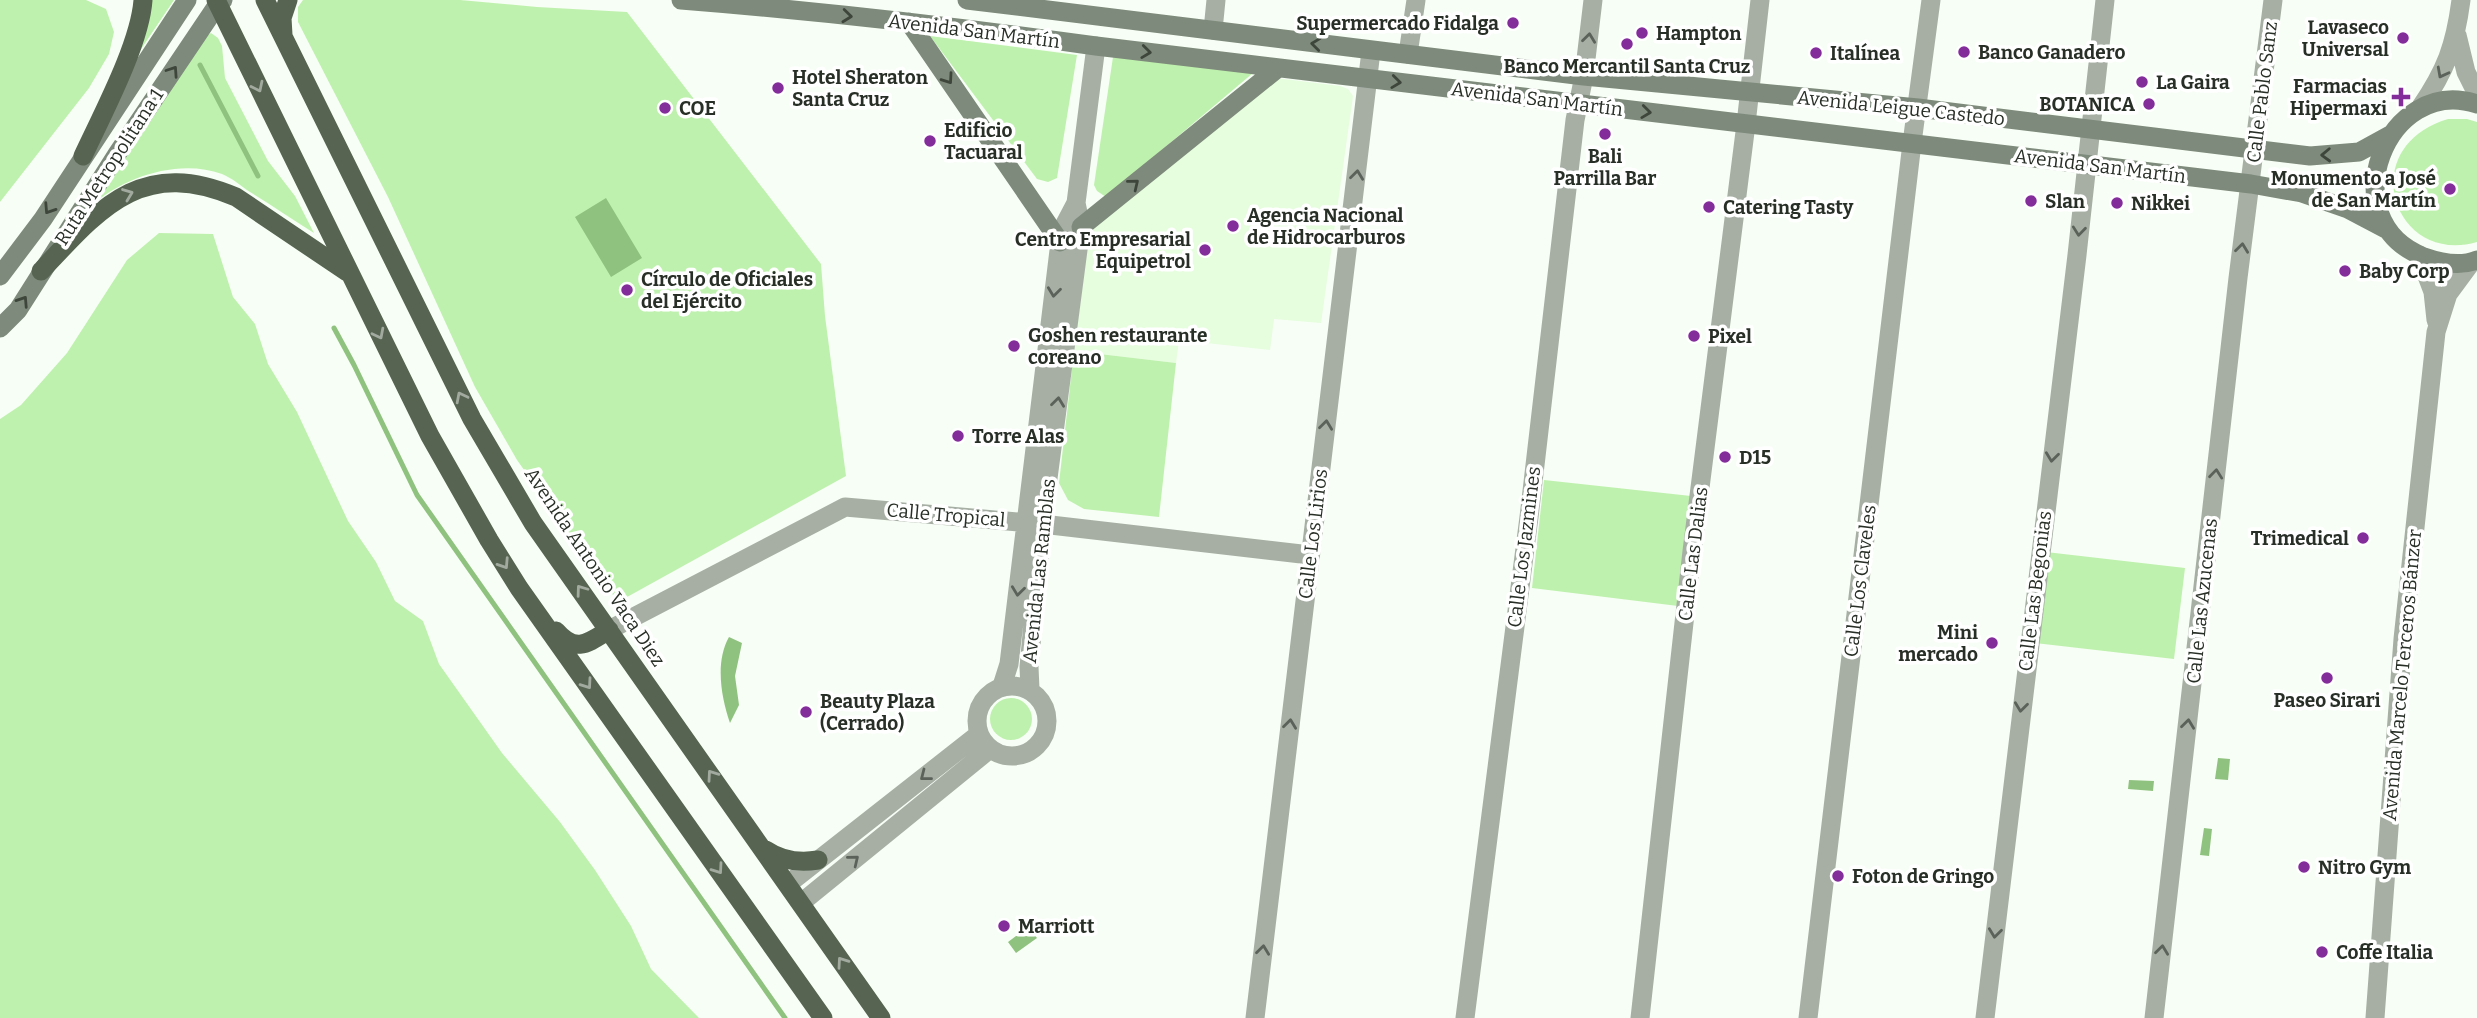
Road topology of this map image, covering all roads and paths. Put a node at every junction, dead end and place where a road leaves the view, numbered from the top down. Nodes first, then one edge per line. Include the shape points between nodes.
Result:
1 (143, 0) edge
2 (187, 0) edge
3 (265, 0) edge
4 (288, 0) edge
5 (681, 0) edge
6 (959, 0) edge
7 (967, 0) edge
8 (1216, 0) edge
9 (1416, 0) edge
10 (1593, 0) edge
11 (1760, 0) edge
12 (1931, 0) edge
13 (2105, 0) edge
14 (2273, 0) edge
15 (2461, 0) edge
16 (219, 1) edge
17 (762, 3) edge
18 (1019, 3) edge
19 (909, 22) junction
20 (954, 27) junction
21 (1213, 30) junction
22 (2456, 34) junction
23 (284, 39) junction
24 (1096, 46) junction
25 (1371, 51) junction
26 (1408, 54) junction
27 (1278, 68) junction
28 (1584, 76) junction
29 (1369, 78) junction
30 (1749, 91) junction
31 (2477, 94) edge
32 (1578, 104) junction
33 (2477, 104) edge
34 (1918, 108) junction
35 (2420, 108) junction
36 (1746, 124) junction
37 (2090, 128) junction
38 (2390, 135) junction
39 (1912, 143) junction
40 (2255, 148) junction
41 (83, 156) junction
42 (2086, 163) junction
43 (2251, 184) junction
44 (1076, 203) junction
45 (1081, 228) junction
46 (2386, 229) junction
47 (1060, 242) junction
48 (2419, 255) junction
49 (2474, 262) edge
50 (41, 271) junction
51 (348, 273) junction
52 (0, 276) edge
53 (0, 328) edge
54 (2437, 332) junction
55 (1034, 523) junction
56 (1310, 555) junction
57 (519, 588) junction
58 (609, 629) junction
59 (1002, 686) junction
60 (1030, 690) junction
61 (984, 742) junction
62 (763, 847) junction
63 (818, 860) junction
64 (788, 884) junction
65 (801, 903) junction
66 (823, 1018) edge
67 (881, 1018) edge
68 (1259, 1018) edge
69 (1465, 1018) edge
70 (1640, 1018) edge
71 (1808, 1018) edge
72 (1985, 1018) edge
73 (2154, 1018) edge
74 (2375, 1018) edge

1 - 41 highway via 122,69
2 - 41 main road, Ruta Metropolitana 1
3 - 23 highway, Avenida Antonio Vaca Diez
4 - 23 highway via 282,18
5 - 17 main road, Avenida San Martín
6 - 20 main road
7 - 18 main road, Avenida San Martín
8 - 21 street
9 - 26 street
28 -> 10 street, Calle Los Jazmines
11 - 30 street, Calle Las Dalias
12 - 34 street, Calle Los Claveles
13 - 37 street, Calle Las Begonias
14 - 40 street, Calle Pablo Sanz
15 - 22 street
50 -> 16 main road, Ruta Metropolitana 1
16 -> 51 highway
17 -> 19 main road, Avenida San Martín
18 - 21 main road, Avenida San Martín
19 - 20 main road, Avenida San Martín
19 -> 47 main road
20 - 24 main road, Avenida San Martín
25 -> 21 main road, Avenida San Martín
22 - 31 street
22 -> 35 street via 2444,70
58 -> 23 highway, Avenida Antonio Vaca Diez via 533,523 472,419
24 -> 27 main road, Avenida San Martín
24 - 44 street, Avenida Las Ramblas
25 - 26 main road, Avenida San Martín
25 - 29 street, Calle Los Lirios
26 - 28 main road, Avenida Leigue Castedo
27 - 29 main road, Avenida San Martín
45 -> 27 main road
28 - 30 main road, Avenida Leigue Castedo
28 - 32 street, Calle Los Jazmines
29 -> 32 main road, Avenida San Martín
56 -> 29 street, Calle Los Lirios
30 - 34 main road, Avenida Leigue Castedo
30 - 36 street, Calle Las Dalias
32 -> 36 main road, Avenida San Martín
32 - 69 street, Calle Los Jazmines
33 - 35 main road via 2457,101
34 - 37 main road, Avenida Leigue Castedo
34 - 39 street, Calle Los Claveles
35 - 38 main road
36 - 39 main road, Avenida San Martín
36 - 70 street, Calle Las Dalias
37 - 40 main road, Avenida Leigue Castedo
37 - 42 street, Calle Las Begonias
38 -> 40 main road, Avenida Leigue Castedo via 2359,152 2335,155
38 - 46 main road via 2381,152 2375,188
39 - 42 main road, Avenida San Martín
39 - 71 street, Calle Los Claveles
40 - 43 street, Calle Pablo Sanz
41 -> 52 main road, Ruta Metropolitana 1
42 - 43 main road, Avenida San Martín
42 -> 72 street, Calle Las Begonias
43 - 46 main road, Avenida San Martín via 2302,193
73 -> 43 street, Calle Las Azucenas
44 - 45 street, Avenida Las Ramblas
44 - 47 street, Avenida Las Ramblas
55 -> 45 street, Avenida Las Ramblas
46 - 48 main road, Avenida San Martín
47 -> 55 street, Avenida Las Ramblas
48 - 49 main road via 2444,263
48 - 54 street, Avenida Marcelo Terceros Bánzer via 2433,292
49 - 54 street, Avenida Marcelo Terceros Bánzer via 2448,295
50 -> 51 highway via 91,218 119,197 153,185 188,182 236,197
53 -> 50 main road, Ruta Metropolitana 1 via 18,310
51 -> 57 highway via 455,484
54 - 74 street, Avenida Marcelo Terceros Bánzer via 2403,639
55 - 56 street, Calle Tropical
55 - 58 street, Calle Tropical via 845,507
55 -> 59 street, Avenida Las Ramblas
55 - 60 street, Avenida Las Ramblas
68 -> 56 street, Calle Los Lirios
57 - 58 highway via 565,641 589,642
57 -> 66 highway
62 -> 58 highway, Avenida Antonio Vaca Diez
59 - 60 street
59 - 61 street via 980,705 976,719
60 - 61 street via 1047,712 1042,740 1032,751 1018,756 1003,755
61 -> 63 street
65 -> 61 street
62 - 63 highway via 783,859
62 - 64 highway, Avenida Antonio Vaca Diez
63 - 64 street
64 - 65 highway, Avenida Antonio Vaca Diez
67 -> 65 highway, Avenida Antonio Vaca Diez

